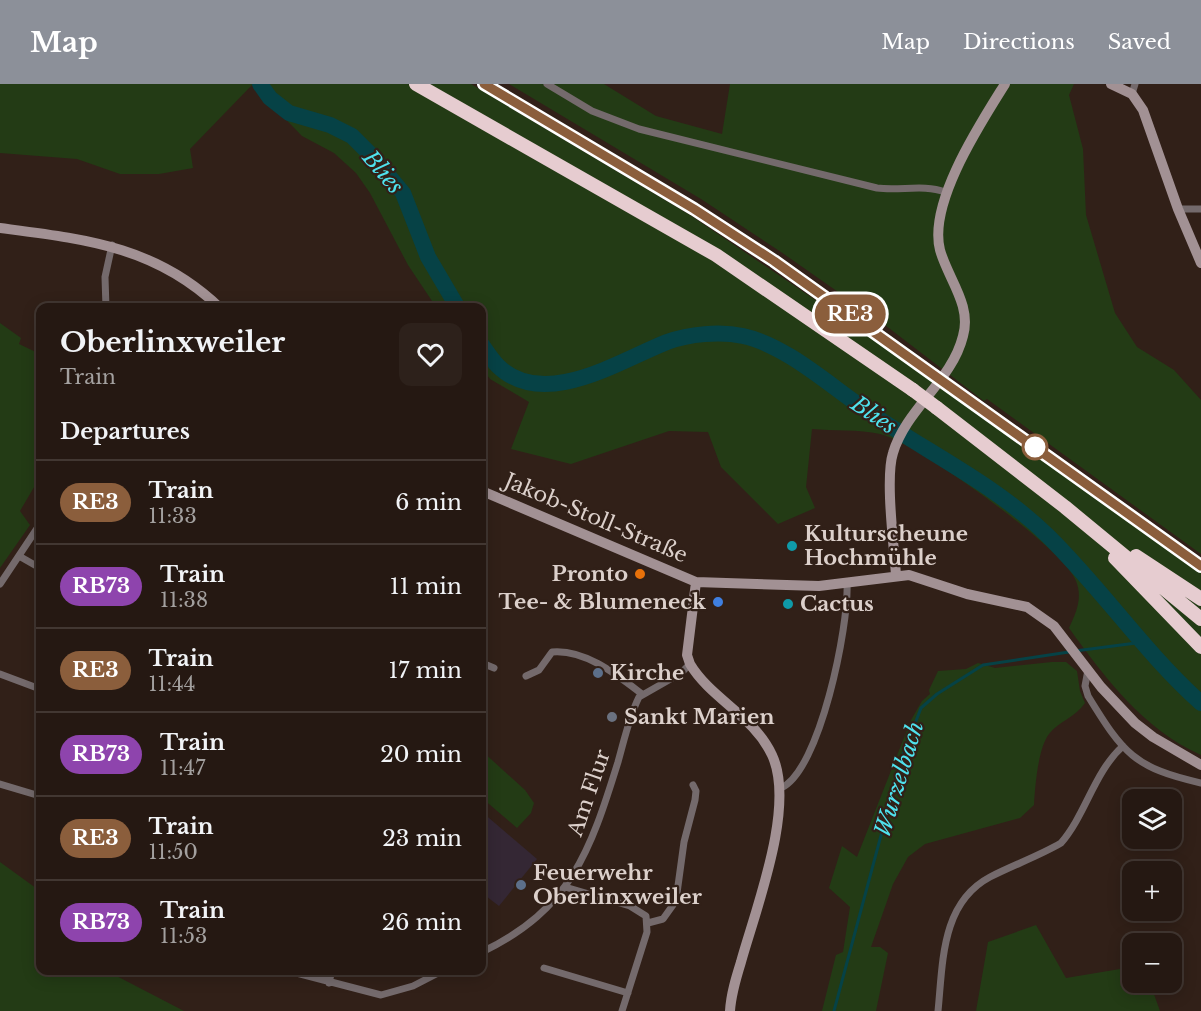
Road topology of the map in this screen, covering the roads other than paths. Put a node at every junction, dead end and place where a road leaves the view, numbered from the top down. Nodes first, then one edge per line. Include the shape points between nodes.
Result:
1 (416, 84) edge
2 (547, 84) edge
3 (1005, 84) edge
4 (1111, 84) edge
5 (1133, 89) edge
6 (945, 192) junction
7 (1178, 209) junction
8 (1201, 209) edge
9 (0, 228) edge
10 (112, 245) junction
11 (1201, 263) edge
12 (105, 303) edge
13 (214, 303) edge
14 (486, 493) edge
15 (1065, 507) junction
16 (36, 530) edge
17 (19, 556) junction
18 (36, 566) edge
19 (896, 575) junction
20 (696, 582) junction
21 (0, 584) edge
22 (847, 584) junction
23 (1201, 599) edge
24 (1201, 619) edge
25 (1201, 647) edge
26 (690, 664) junction
27 (486, 665) edge
28 (494, 668) dead end
29 (1088, 670) junction
30 (0, 674) edge
31 (526, 676) dead end
32 (36, 688) edge
33 (642, 694) junction
34 (1123, 746) junction
35 (1201, 765) edge
36 (1201, 783) edge
37 (0, 784) edge
38 (693, 785) dead end
39 (781, 788) junction
40 (36, 795) edge
41 (565, 887) junction
42 (648, 923) junction
43 (486, 950) edge
44 (544, 968) dead end
45 (302, 975) edge
46 (331, 975) edge
47 (434, 975) edge
48 (329, 983) junction
49 (628, 993) junction
50 (622, 1011) edge
51 (730, 1011) edge
52 (938, 1011) edge

1 - 15 highway, bridge via 716,255 913,390
2 - 6 street via 592,111 639,129 896,191 928,188
3 - 6 main road
4 - 5 main road
5 - 7 main road
6 - 19 main road via 938,221 940,250 963,306 965,323 953,361 897,442 891,472
7 - 8 street
7 - 11 main road
9 - 10 main road
10 - 12 street
10 - 13 main road via 171,269
14 - 20 main road, Jakob-Stoll-Straße
15 - 23 highway
15 - 24 highway
15 - 25 highway
16 - 17 street
17 - 18 street
17 - 21 street
19 - 22 main road, Jakob-Stoll-Straße
19 - 29 main road, Jakob-Stoll-Straße via 918,577 967,594 1027,607 1065,638
20 - 22 main road, Jakob-Stoll-Straße
20 - 26 main road via 687,655
22 - 39 street via 845,629 825,708 805,761 794,780
26 - 33 street
26 - 39 main road via 764,740
27 - 28 street
29 - 34 street via 1088,696
29 - 35 main road, Jakob-Stoll-Straße via 1136,723
30 - 32 street
31 - 33 street via 539,670 552,652 560,651 604,667
33 - 41 street, Am Flur via 636,702 597,826 579,867
34 - 36 street via 1151,769
34 - 52 street via 1097,780 1061,843 987,878 963,897 948,933
37 - 40 street
38 - 42 street via 695,800 673,905 663,919
39 - 51 main road via 773,845
41 - 42 street via 641,911
41 - 43 street, Am Flur via 527,927
42 - 49 street
44 - 49 street
45 - 48 street
46 - 48 street
47 - 48 street via 381,995
49 - 50 street

